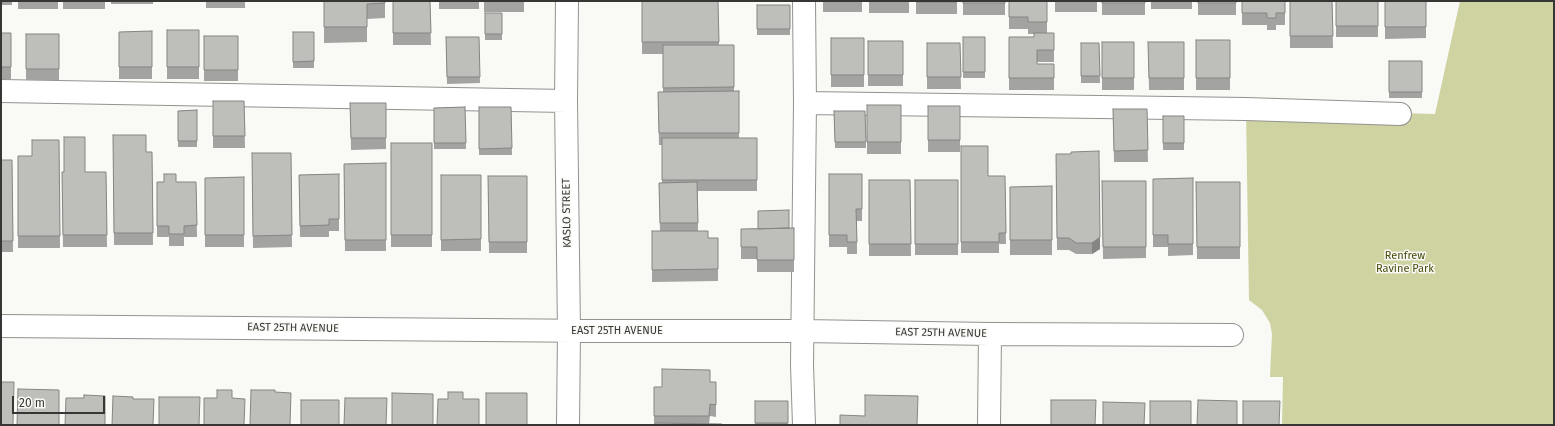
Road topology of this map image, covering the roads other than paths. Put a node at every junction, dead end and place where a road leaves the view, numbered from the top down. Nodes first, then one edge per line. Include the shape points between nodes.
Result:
1 (567, 1) edge
2 (804, 1) edge
3 (1, 91) edge
4 (566, 101) junction
5 (805, 103) junction
6 (1400, 114) dead end
7 (1, 326) edge
8 (569, 331) junction
9 (803, 331) junction
10 (990, 334) junction
11 (1232, 335) dead end
12 (568, 425) edge
13 (804, 425) edge
14 (989, 425) edge

1 - 4 street, KASLO STREET
2 - 5 street
3 - 4 street
4 - 8 street, KASLO STREET
5 - 6 street via 1246,109
5 - 9 street
7 - 8 street, EAST 25TH AVENUE
8 - 9 street, EAST 25TH AVENUE
8 - 12 street, KASLO STREET
9 - 10 street, EAST 25TH AVENUE
9 - 13 street
10 - 11 street, EAST 25TH AVENUE
10 - 14 street

